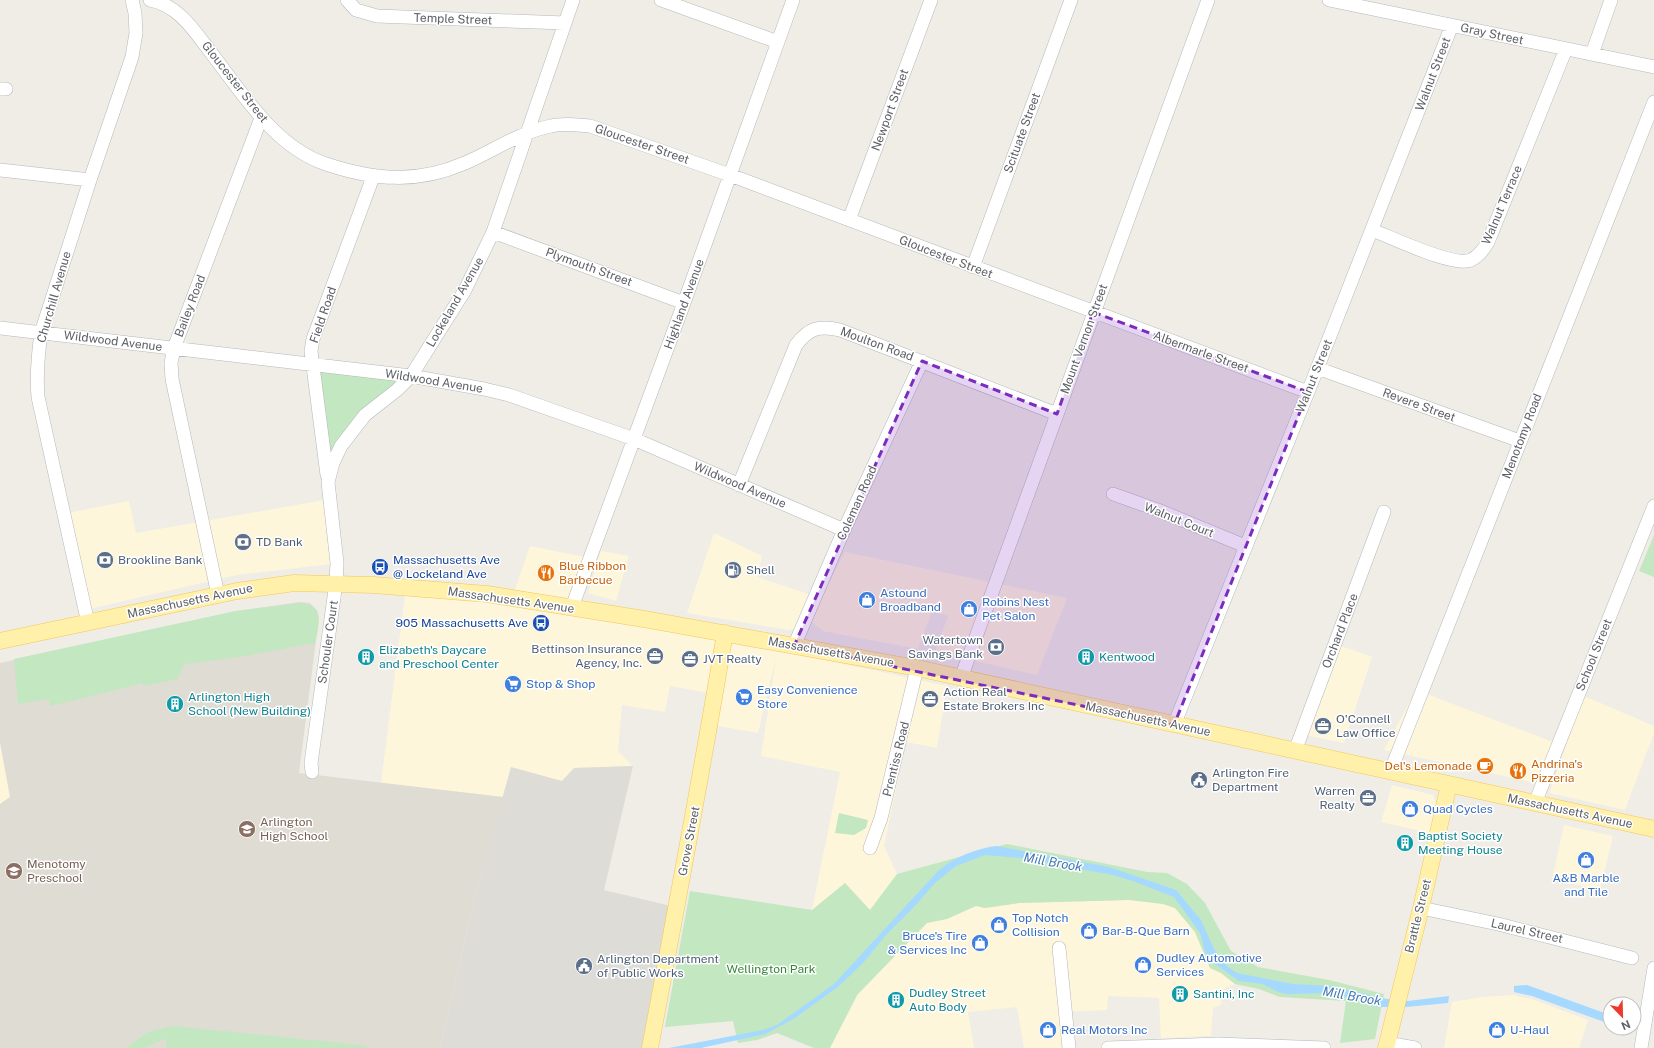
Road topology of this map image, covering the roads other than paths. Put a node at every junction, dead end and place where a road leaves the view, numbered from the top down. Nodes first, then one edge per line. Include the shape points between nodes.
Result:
1 (132, 0) edge
2 (150, 0) edge
3 (347, 0) edge
4 (573, 0) edge
5 (661, 0) edge
6 (793, 0) edge
7 (931, 0) edge
8 (1072, 0) edge
9 (1208, 0) edge
10 (1611, 0) edge
11 (1337, 1) edge
12 (565, 23) junction
13 (1452, 26) junction
14 (778, 42) junction
15 (1566, 49) junction
16 (1592, 54) junction
17 (1654, 67) edge
18 (1654, 102) edge
19 (261, 118) junction
20 (527, 133) junction
21 (0, 170) edge
22 (730, 175) junction
23 (373, 177) junction
24 (90, 180) junction
25 (849, 220) junction
26 (1372, 230) junction
27 (493, 232) junction
28 (973, 267) junction
29 (684, 303) junction
30 (1093, 312) junction
31 (0, 328) edge
32 (41, 333) junction
33 (174, 348) junction
34 (922, 361) junction
35 (312, 365) junction
36 (1318, 368) junction
37 (411, 376) junction
38 (1308, 392) junction
39 (1057, 414) junction
40 (634, 439) junction
41 (1520, 441) junction
42 (328, 482) junction
43 (739, 484) junction
44 (1113, 494) dead end
45 (1654, 506) edge
46 (1384, 512) dead end
47 (844, 530) junction
48 (1245, 546) junction
49 (336, 583) junction
50 (218, 595) junction
51 (572, 607) junction
52 (88, 623) junction
53 (725, 633) junction
54 (0, 642) edge
55 (794, 646) junction
56 (917, 668) junction
57 (961, 678) junction
58 (1174, 725) junction
59 (1296, 751) junction
60 (1391, 770) junction
61 (312, 772) dead end
62 (1449, 784) junction
63 (1535, 803) junction
64 (1654, 829) edge
65 (870, 848) dead end
66 (1421, 908) junction
67 (1059, 948) dead end
68 (1632, 958) dead end
69 (1654, 968) edge
70 (1387, 1045) edge
71 (650, 1048) edge
72 (1069, 1048) edge
73 (1108, 1048) edge
74 (1324, 1048) edge
75 (1415, 1048) edge
76 (1640, 1048) edge

1 - 24 street, Churchill Avenue via 136,33 132,57
2 - 19 street, Gloucester Street via 172,8 189,24
3 - 12 street, Temple Street via 356,10 377,16
4 - 12 street, Lockeland Avenue
5 - 14 street
6 - 14 street, Highland Avenue
7 - 25 street, Newport Street
8 - 28 street, Scituate Street
9 - 30 street, Mount Vernon Street
10 - 16 street
11 - 13 street, Gray Street
12 - 20 street, Lockeland Avenue
13 - 15 street, Gray Street
13 - 26 street, Walnut Street
14 - 22 street, Highland Avenue
15 - 16 street, Gray Street
15 - 26 street, Walnut Terrace via 1488,242 1478,256 1470,261 1452,261
16 - 17 street, Gray Street
18 - 41 street, Menotomy Road
19 - 23 street, Gloucester Street via 304,154 323,164
19 - 33 street, Bailey Road
20 - 22 street, Gloucester Street via 551,125 590,126
20 - 23 street, Gloucester Street via 464,164 441,172 395,178
20 - 27 street, Lockeland Avenue
21 - 24 street
22 - 25 street, Gloucester Street
22 - 29 street, Highland Avenue
23 - 35 street, Field Road via 313,339
24 - 32 street, Churchill Avenue
25 - 28 street, Gloucester Street
26 - 36 street, Walnut Street
27 - 29 street, Plymouth Street
27 - 37 street, Lockeland Avenue via 465,290
28 - 30 street, Gloucester Street
29 - 40 street, Highland Avenue
30 - 38 street, Albermarle Street
30 - 39 street, Mount Vernon Street
31 - 32 street, Wildwood Avenue
32 - 33 street, Wildwood Avenue
32 - 52 street, Churchill Avenue via 36,378 38,397
33 - 35 street, Wildwood Avenue
33 - 50 street, Bailey Road via 172,378
34 - 39 street, Moulton Road
34 - 43 street, Moulton Road via 827,327 815,329 803,336 796,345
34 - 47 street, Coleman Road
35 - 37 street, Wildwood Avenue
35 - 42 street, Field Road
36 - 38 street, Walnut Street
36 - 41 street, Revere Street
37 - 40 street, Wildwood Avenue via 509,395
37 - 42 street, Lockeland Avenue via 353,428 333,463
38 - 48 street, Walnut Street
39 - 57 street, Mount Vernon Street via 1019,525
40 - 43 street, Wildwood Avenue
40 - 51 street, Highland Avenue
41 - 60 street, Menotomy Road
42 - 49 street, Lockeland Avenue via 337,566
43 - 47 street, Wildwood Avenue
44 - 48 street, Walnut Court
45 - 63 street, School Street
46 - 59 street, Orchard Place
47 - 55 street, Coleman Road
48 - 58 street, Walnut Street
49 - 50 main road, Massachusetts Avenue via 279,584
49 - 51 main road, Massachusetts Avenue via 487,594
49 - 61 street, Schouler Court via 311,763
50 - 52 main road, Massachusetts Avenue
51 - 53 main road, Massachusetts Avenue
52 - 54 main road, Massachusetts Avenue
53 - 55 main road, Massachusetts Avenue
53 - 71 main road, Grove Street
55 - 56 main road, Massachusetts Avenue
56 - 57 main road, Massachusetts Avenue
56 - 65 street, Prentiss Road via 881,818
57 - 58 main road, Massachusetts Avenue
58 - 59 main road, Massachusetts Avenue
59 - 60 main road, Massachusetts Avenue
60 - 62 main road, Massachusetts Avenue
62 - 63 main road, Massachusetts Avenue
62 - 66 main road, Brattle Street
63 - 64 main road, Massachusetts Avenue
66 - 68 street, Laurel Street via 1498,924
66 - 70 main road, Brattle Street
67 - 72 street
69 - 76 street
70 - 75 street
73 - 74 street via 1224,1044

